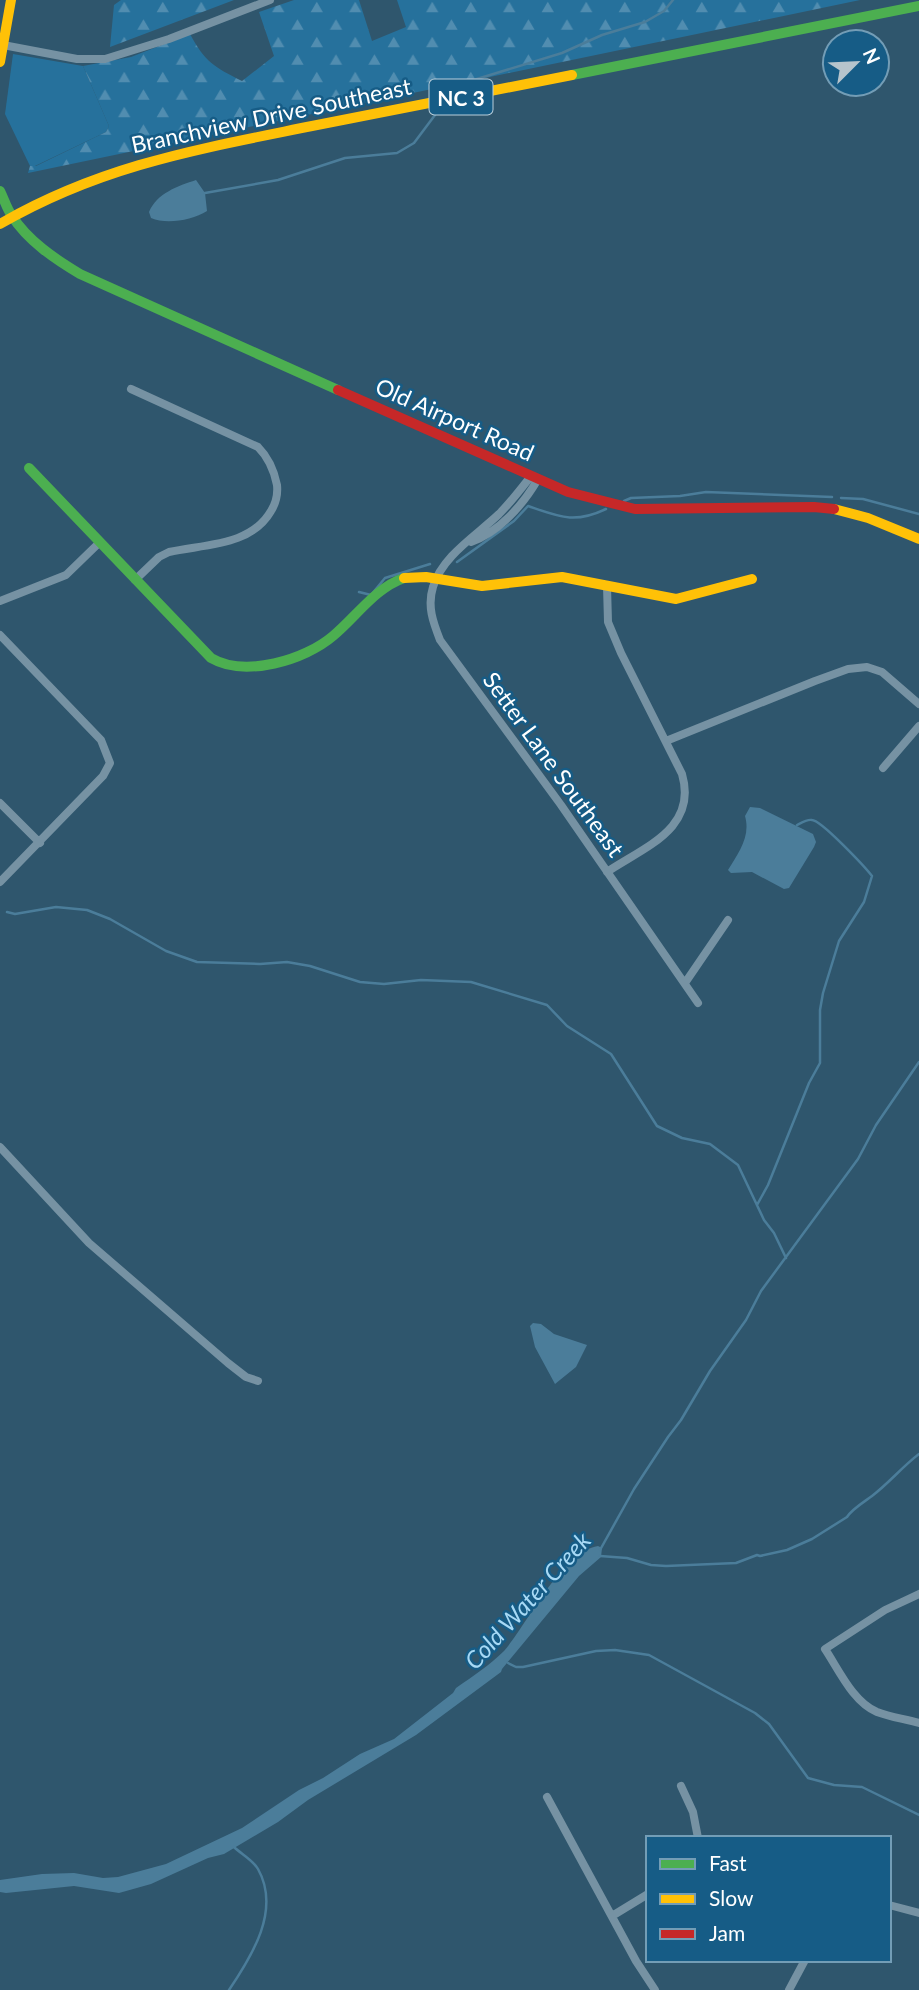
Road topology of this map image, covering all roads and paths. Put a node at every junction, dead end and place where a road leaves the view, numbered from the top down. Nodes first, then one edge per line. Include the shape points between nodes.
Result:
1 (11, 0) edge
2 (270, 0) edge
3 (919, 6) edge
4 (3, 45) junction
5 (0, 62) edge
6 (0, 191) edge
7 (12, 216) junction
8 (0, 224) edge
9 (131, 389) dead end
10 (29, 468) dead end
11 (535, 477) junction
12 (919, 539) edge
13 (100, 542) junction
14 (436, 579) junction
15 (752, 579) dead end
16 (135, 580) junction
17 (607, 586) junction
18 (0, 601) edge
19 (0, 635) edge
20 (919, 704) edge
21 (919, 726) edge
22 (666, 741) junction
23 (883, 768) dead end
24 (0, 803) edge
25 (40, 843) junction
26 (607, 872) junction
27 (0, 882) edge
28 (728, 920) dead end
29 (685, 983) junction
30 (698, 1003) dead end
31 (0, 1147) edge
32 (258, 1381) dead end
33 (919, 1594) edge
34 (919, 1723) edge
35 (681, 1786) dead end
36 (547, 1797) dead end
37 (698, 1836) edge
38 (646, 1895) edge
39 (891, 1906) edge
40 (919, 1913) edge
41 (612, 1916) junction
42 (804, 1962) edge
43 (655, 1990) edge
44 (789, 1990) edge

1 - 4 street
2 - 4 street via 105,59 59,57
3 - 7 street, Branchview Drive Southeast / NC 3 via 134,163 76,183
4 - 5 street
6 - 7 street
7 - 8 street, NC 3
7 - 11 street, Old Airport Road via 64,265 114,292
9 - 16 street via 258,447 269,460 278,488 276,504 254,532 169,552
10 - 13 street
11 - 12 street, Old Airport Road via 568,492 635,509 841,509
11 - 14 street via 530,492 501,524 486,537 468,543
13 - 16 street
13 - 18 street via 66,575
14 - 16 street via 400,580 325,643 277,662 241,668 211,658
14 - 17 street via 481,586 546,576
14 - 26 street, Setter Lane Southeast via 430,601 440,640
15 - 17 street via 676,599
17 - 22 street via 608,622
19 - 25 street via 101,740 110,762 103,776
20 - 22 street via 882,673 867,667 848,669
21 - 23 street
22 - 26 street via 685,785 682,812 667,833
24 - 25 street
25 - 27 street
26 - 29 street, Setter Lane Southeast
28 - 29 street
29 - 30 street, Setter Lane Southeast
31 - 32 street via 89,1243 228,1363
33 - 34 street via 885,1610 825,1650 864,1705
35 - 37 street
36 - 41 street
38 - 41 street
39 - 40 street
41 - 43 street
42 - 44 street

